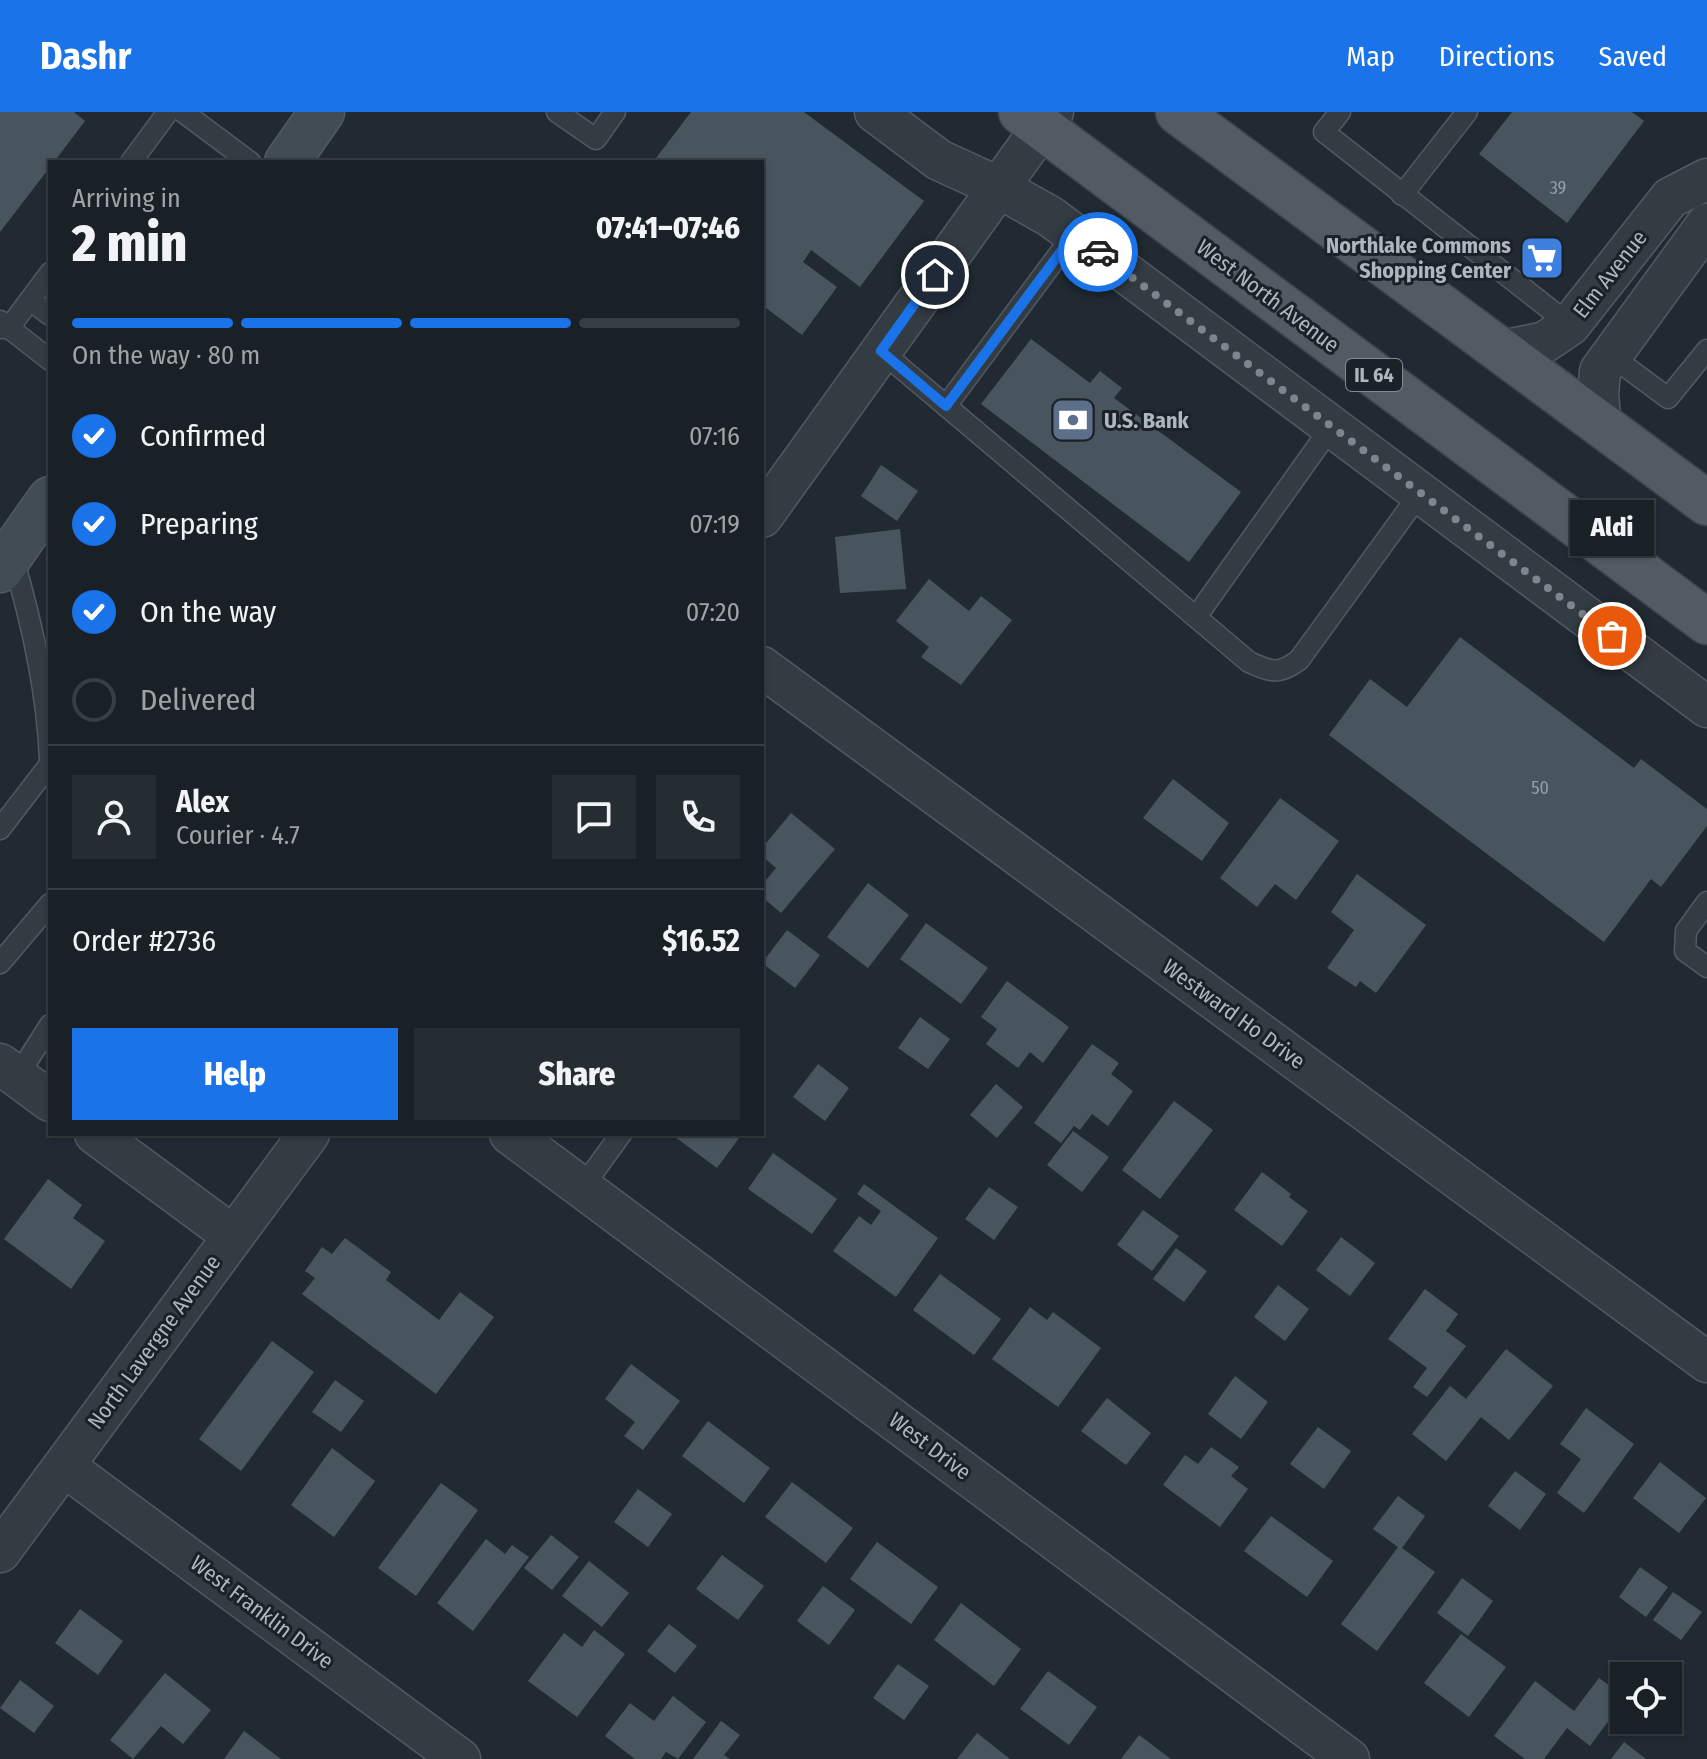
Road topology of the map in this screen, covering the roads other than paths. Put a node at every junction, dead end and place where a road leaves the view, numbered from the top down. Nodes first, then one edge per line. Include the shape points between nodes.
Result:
1 (168, 112) edge
2 (183, 112) edge
3 (322, 112) edge
4 (557, 112) edge
5 (615, 112) edge
6 (875, 112) edge
7 (1178, 112) edge
8 (1340, 112) edge
9 (1467, 112) edge
10 (1039, 117) edge
11 (132, 160) edge
12 (247, 160) edge
13 (288, 160) edge
14 (1707, 179) edge
15 (998, 187) junction
16 (1402, 195) junction
17 (1707, 224) edge
18 (1074, 234) junction
19 (48, 276) edge
20 (30, 300) junction
21 (48, 314) edge
22 (1570, 325) junction
23 (3, 326) edge
24 (1707, 350) edge
25 (881, 351) junction
26 (1502, 351) junction
27 (1610, 355) junction
28 (48, 359) edge
29 (946, 406) junction
30 (1601, 425) junction
31 (1332, 426) junction
32 (1421, 492) junction
33 (48, 502) edge
34 (1707, 503) edge
35 (764, 514) edge
36 (6, 562) edge
37 (1196, 617) junction
38 (1707, 622) edge
39 (764, 668) edge
40 (1707, 707) edge
41 (48, 715) edge
42 (48, 764) edge
43 (0, 829) edge
44 (1707, 902) edge
45 (48, 906) edge
46 (0, 963) edge
47 (1707, 967) edge
48 (48, 1027) edge
49 (8, 1071) edge
50 (48, 1100) edge
51 (98, 1136) edge
52 (307, 1136) edge
53 (513, 1136) edge
54 (620, 1136) edge
55 (582, 1188) junction
56 (232, 1235) junction
57 (1707, 1362) edge
58 (64, 1466) junction
59 (0, 1552) edge
60 (460, 1759) edge
61 (1349, 1759) edge

1 - 11 lane
2 - 12 lane
3 - 13 main road
4 - 5 lane via 596,139
6 - 15 street via 939,160
7 - 26 main road
8 - 16 lane via 1324,132
9 - 16 lane
10 - 15 street
10 - 38 main road, West North Avenue / IL 64
14 - 22 street, Elm Avenue via 1670,198
15 - 18 street
15 - 25 street
16 - 22 lane
17 - 27 street
18 - 29 lane
18 - 31 street
19 - 20 lane
20 - 21 lane
20 - 23 lane
22 - 26 street, Elm Avenue via 1545,342
22 - 27 street
23 - 28 lane
24 - 27 lane via 1668,398
25 - 29 lane
25 - 35 street
26 - 30 main road
27 - 30 street via 1600,371
29 - 37 lane
30 - 34 main road
31 - 32 street
31 - 37 lane
32 - 37 lane via 1299,660 1287,669 1269,672 1249,662
32 - 40 street
33 - 36 main road
36 - 41 lane via 30,616
39 - 57 street, Westward Ho Drive
42 - 43 lane
44 - 47 lane via 1686,931 1685,951
45 - 46 lane
48 - 49 lane
49 - 50 street
51 - 56 street
52 - 56 street, North Lavergne Avenue
53 - 55 street, West Drive
54 - 55 lane
55 - 61 street, West Drive
56 - 58 street, North Lavergne Avenue
58 - 59 street, North Lavergne Avenue
58 - 60 street, West Franklin Drive

